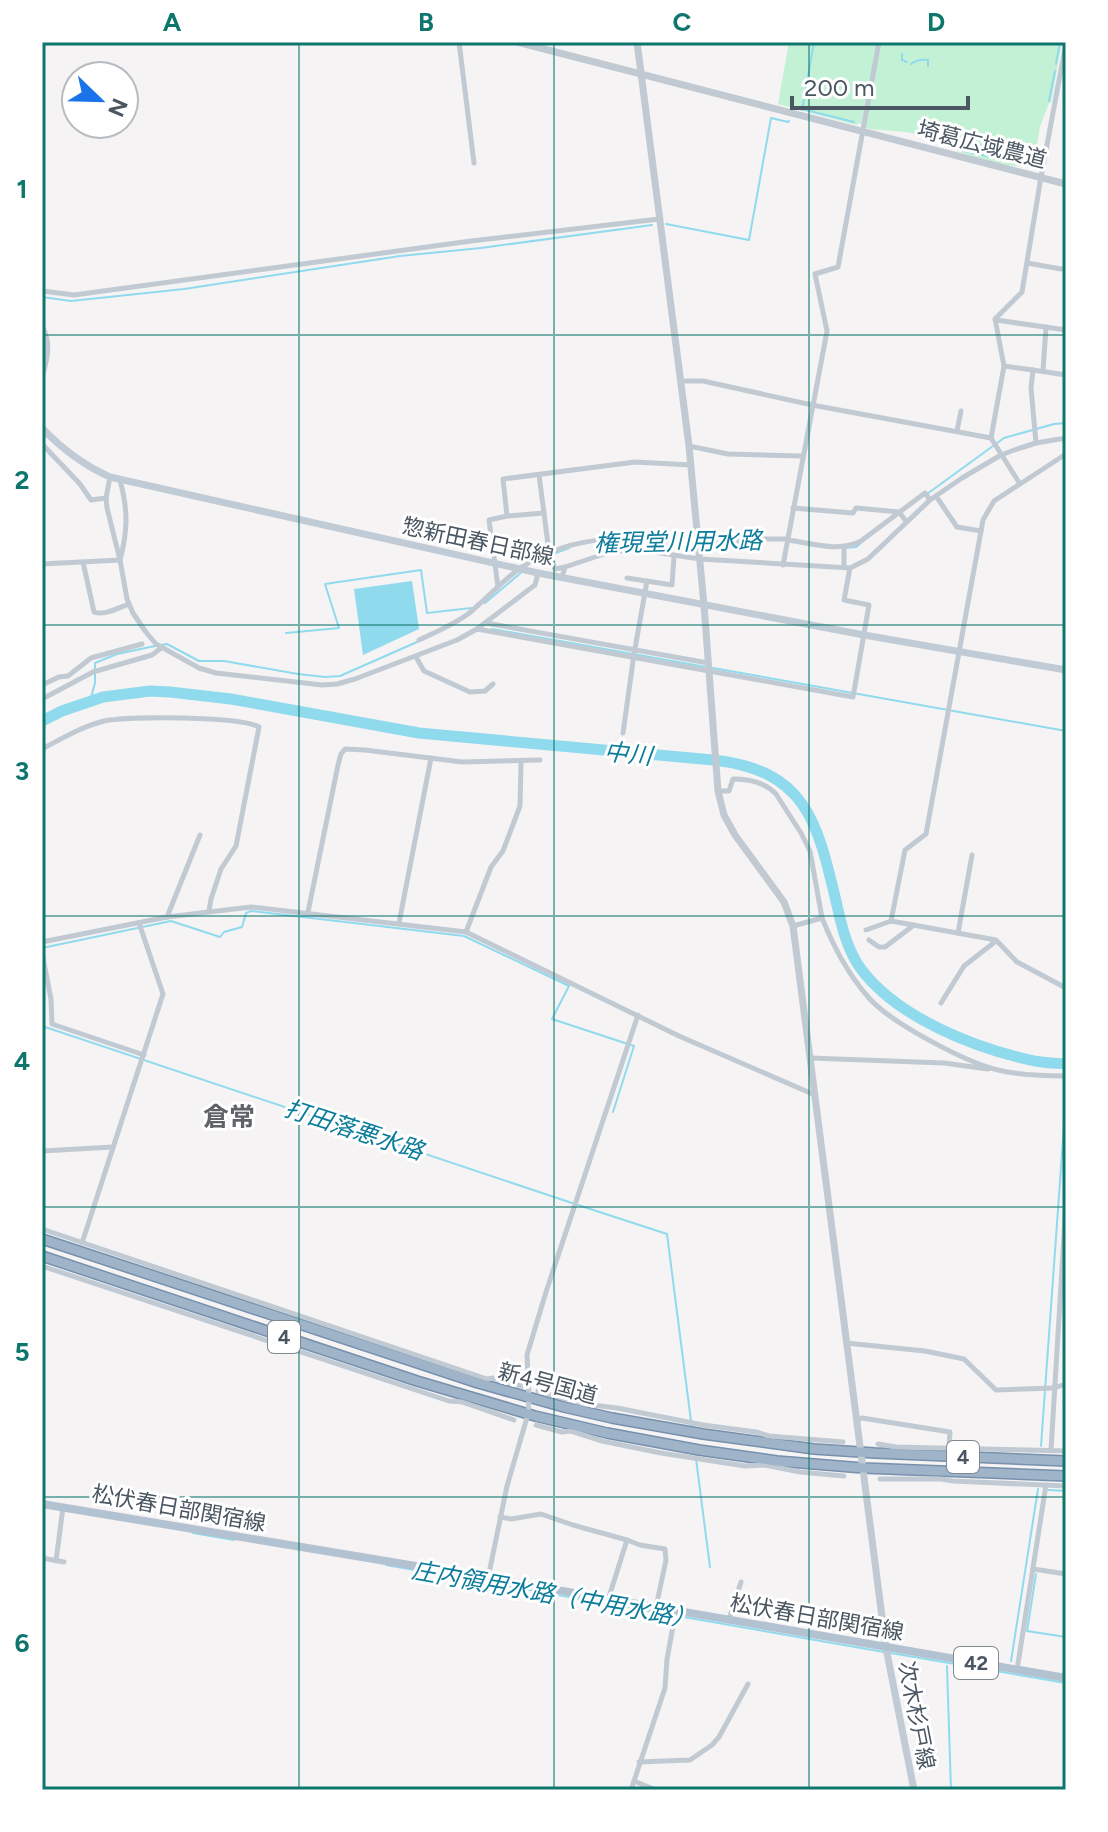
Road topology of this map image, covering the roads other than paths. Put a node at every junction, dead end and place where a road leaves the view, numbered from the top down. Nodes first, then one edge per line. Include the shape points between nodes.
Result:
1 (459, 42) edge
2 (517, 42) edge
3 (556, 42) edge
4 (637, 42) edge
5 (879, 42) edge
6 (1066, 43) edge
7 (557, 53) junction
8 (641, 75) junction
9 (862, 132) junction
10 (474, 163) dead end
11 (1041, 177) junction
12 (1066, 184) edge
13 (659, 219) junction
14 (1027, 263) junction
15 (1061, 269) dead end
16 (42, 291) edge
17 (995, 319) junction
18 (42, 326) edge
19 (1046, 327) junction
20 (1066, 330) edge
21 (1004, 366) junction
22 (1033, 370) junction
23 (1043, 371) junction
24 (1066, 375) edge
25 (42, 378) edge
26 (680, 381) junction
27 (812, 405) junction
28 (961, 411) dead end
29 (42, 428) edge
30 (957, 431) junction
31 (991, 438) junction
32 (1066, 438) edge
33 (1036, 443) junction
34 (42, 444) edge
35 (689, 446) junction
36 (1066, 454) edge
37 (1001, 455) junction
38 (802, 456) junction
39 (691, 465) junction
40 (539, 475) junction
41 (110, 477) junction
42 (120, 480) junction
43 (1020, 484) junction
44 (106, 498) junction
45 (933, 498) junction
46 (793, 508) junction
47 (899, 512) junction
48 (544, 513) junction
49 (507, 516) junction
50 (906, 521) junction
51 (981, 531) junction
52 (788, 539) junction
53 (698, 546) junction
54 (844, 547) junction
55 (550, 555) junction
56 (674, 555) junction
57 (700, 559) junction
58 (120, 560) junction
59 (83, 562) junction
60 (495, 563) junction
61 (42, 564) edge
62 (783, 565) junction
63 (565, 567) junction
64 (847, 568) junction
65 (523, 570) junction
66 (538, 573) junction
67 (562, 577) junction
68 (627, 578) dead end
69 (647, 581) junction
70 (498, 588) junction
71 (645, 594) junction
72 (129, 604) junction
73 (704, 605) junction
74 (485, 623) junction
75 (477, 629) junction
76 (864, 635) junction
77 (419, 640) dead end
78 (142, 644) dead end
79 (161, 648) junction
80 (634, 650) junction
81 (959, 651) junction
82 (416, 657) junction
83 (633, 658) junction
84 (709, 667) junction
85 (1066, 670) edge
86 (493, 684) dead end
87 (42, 685) edge
88 (42, 699) edge
89 (623, 733) dead end
90 (42, 749) edge
91 (431, 758) junction
92 (540, 760) dead end
93 (521, 764) dead end
94 (718, 790) junction
95 (200, 835) dead end
96 (972, 855) dead end
97 (209, 911) junction
98 (308, 912) junction
99 (167, 917) junction
100 (822, 918) junction
101 (891, 921) junction
102 (139, 923) junction
103 (399, 923) junction
104 (914, 925) junction
105 (793, 926) junction
106 (866, 930) dead end
107 (466, 932) junction
108 (958, 933) junction
109 (869, 940) dead end
110 (996, 940) junction
111 (42, 942) edge
112 (42, 953) edge
113 (1066, 988) edge
114 (941, 1003) dead end
115 (638, 1015) junction
116 (144, 1055) junction
117 (810, 1058) junction
118 (997, 1070) junction
119 (1066, 1076) edge
120 (815, 1095) junction
121 (113, 1147) junction
122 (42, 1151) edge
123 (1066, 1202) edge
124 (42, 1229) edge
125 (42, 1239) edge
126 (82, 1243) junction
127 (42, 1256) edge
128 (42, 1266) edge
129 (846, 1343) junction
130 (479, 1380) junction
131 (1066, 1384) edge
132 (522, 1386) dead end
133 (1054, 1388) junction
134 (534, 1395) junction
135 (473, 1402) junction
136 (528, 1414) junction
137 (514, 1420) dead end
138 (857, 1420) junction
139 (536, 1425) dead end
140 (582, 1431) junction
141 (777, 1441) junction
142 (843, 1442) dead end
143 (878, 1444) dead end
144 (949, 1447) junction
145 (906, 1450) junction
146 (1051, 1450) junction
147 (1066, 1451) edge
148 (861, 1452) junction
149 (1066, 1461) edge
150 (777, 1464) junction
151 (863, 1468) junction
152 (932, 1475) junction
153 (844, 1476) dead end
154 (1066, 1476) edge
155 (880, 1479) dead end
156 (1046, 1485) junction
157 (1066, 1486) edge
158 (42, 1504) edge
159 (63, 1507) junction
160 (500, 1517) junction
161 (627, 1540) junction
162 (42, 1558) edge
163 (56, 1561) junction
164 (64, 1562) dead end
165 (1033, 1569) junction
166 (1066, 1574) edge
167 (488, 1578) junction
168 (741, 1582) dead end
169 (608, 1600) junction
170 (656, 1607) junction
171 (676, 1610) junction
172 (729, 1620) junction
173 (886, 1648) junction
174 (1017, 1670) junction
175 (1066, 1678) edge
176 (748, 1684) dead end
177 (639, 1762) junction
178 (634, 1781) junction
179 (631, 1790) edge
180 (656, 1790) edge
181 (914, 1790) edge

1 - 10 street
2 - 7 street, 埼葛広域農道
3 - 7 street
4 - 8 street
5 - 9 street
6 - 11 street
7 - 8 street, 埼葛広域農道
8 - 9 street, 埼葛広域農道
8 - 13 street
9 - 11 street, 埼葛広域農道
9 - 27 street via 838,267 815,274 827,331
11 - 12 street, 埼葛広域農道
11 - 14 street
13 - 16 street via 74,295
13 - 26 street
14 - 15 street
14 - 17 street via 1022,292
17 - 19 street
17 - 21 street
18 - 25 street via 49,345
19 - 20 street
19 - 23 street
21 - 22 street
21 - 31 street
22 - 23 street
22 - 33 street
23 - 24 street
26 - 27 street via 703,381
26 - 35 street
27 - 30 street
27 - 38 street
28 - 30 street
29 - 41 main road, 惣新田春日部線 via 78,460
30 - 31 street
31 - 37 street
32 - 33 street
33 - 37 street
34 - 44 street via 91,500
35 - 38 street via 728,454
35 - 39 street
36 - 43 street
37 - 43 street
37 - 45 street
38 - 46 street
39 - 40 street via 635,462
39 - 53 street
40 - 48 street
40 - 49 street via 503,479
41 - 42 main road, 惣新田春日部線
41 - 44 street
42 - 58 street via 127,530
42 - 60 main road, 惣新田春日部線
43 - 51 street via 994,501
44 - 58 street
45 - 47 street via 925,493
45 - 50 street
45 - 51 street via 957,527
46 - 47 street
46 - 52 street
47 - 50 street
47 - 54 street
48 - 49 street
48 - 55 street
49 - 60 street via 489,520
50 - 64 street via 868,559
51 - 81 street
52 - 53 street
52 - 54 street
52 - 62 street
53 - 55 street via 643,538 598,539
53 - 57 street
54 - 64 street
55 - 63 street via 555,569
55 - 65 street via 534,559
56 - 57 street
56 - 63 street via 610,552
56 - 69 street via 672,585
57 - 62 street
57 - 73 street
58 - 59 street
58 - 72 street
59 - 61 street
59 - 72 street via 94,612
60 - 65 main road, 惣新田春日部線
60 - 70 street
62 - 64 street
63 - 67 street
64 - 76 street via 844,600 869,605
65 - 66 main road, 惣新田春日部線
65 - 70 street
66 - 67 main road, 惣新田春日部線
66 - 74 street via 535,585
67 - 71 main road, 惣新田春日部線
68 - 69 street
69 - 71 street
70 - 77 street via 471,612
71 - 73 main road, 惣新田春日部線
71 - 80 street
72 - 79 street
73 - 76 main road, 惣新田春日部線
73 - 84 street
74 - 75 street
74 - 80 street
75 - 82 street
75 - 83 street
76 - 81 main road, 惣新田春日部線
76 - 84 street via 853,697
78 - 87 street via 91,658 68,676
79 - 82 street via 216,673 322,685
79 - 88 street via 93,672
80 - 83 street
80 - 84 street
81 - 85 main road, 惣新田春日部線
81 - 101 street via 926,834 905,850
82 - 86 street via 424,671 470,692
83 - 84 street
83 - 89 street
84 - 94 street
90 - 97 street via 121,719 216,720 259,727 236,846 221,869
91 - 92 street
91 - 98 street via 345,749 341,754
91 - 103 street
93 - 107 street via 520,806
94 - 100 street via 729,791 733,779 739,779 762,784 776,794 810,851
94 - 105 street via 735,835 784,902
95 - 99 street
96 - 108 street
97 - 98 street via 251,907
97 - 99 street
98 - 103 street
99 - 102 street
100 - 105 street
100 - 118 street via 846,969 876,1006 925,1037
101 - 104 street
101 - 106 street
102 - 111 street
102 - 116 street via 163,994
103 - 107 street
104 - 108 street
104 - 109 street via 885,947
105 - 117 street
107 - 115 street
108 - 110 street
110 - 113 street via 1017,962
110 - 114 street via 964,966
112 - 116 street via 52,1024
115 - 120 street
115 - 134 street via 527,1355
116 - 121 street
117 - 118 street
117 - 120 street
118 - 119 street
120 - 129 street
121 - 122 street
121 - 126 street
123 - 133 street
124 - 126 street
125 - 130 highway, 新4号国道 / 4
126 - 130 street
127 - 135 highway, 新4号国道 / 4
128 - 135 street via 449,1401
129 - 133 street via 964,1359 996,1390
129 - 138 street
130 - 132 street
130 - 134 highway, 新4号国道 / 4
131 - 133 street
133 - 146 street
134 - 136 street
134 - 141 highway, 新4号国道 / 4 via 665,1428
135 - 136 highway, 新4号国道 / 4
135 - 137 street
136 - 140 highway, 新4号国道 / 4
136 - 160 street
138 - 144 street via 950,1432
138 - 148 street
139 - 140 street
140 - 150 highway, 新4号国道 / 4
141 - 142 street
141 - 148 highway, 新4号国道 / 4
143 - 145 street
144 - 145 street
144 - 146 street
145 - 148 highway, 新4号国道 / 4
145 - 149 highway, 新4号国道 / 4
146 - 147 street
148 - 151 street
150 - 151 highway, 新4号国道 / 4
150 - 153 street
151 - 152 highway, 新4号国道 / 4
151 - 173 street
152 - 154 highway, 新4号国道 / 4
152 - 155 street
152 - 156 street via 953,1481
156 - 157 street
156 - 165 street
158 - 159 main road, 松伏春日部関宿線 / 42
159 - 163 street
159 - 167 main road, 松伏春日部関宿線 / 42
160 - 161 street via 541,1514
160 - 167 street
161 - 169 street
161 - 170 street via 665,1549
162 - 163 street
163 - 164 street
165 - 166 street
165 - 174 street
167 - 169 main road, 松伏春日部関宿線 / 42
168 - 172 street
169 - 170 main road, 松伏春日部関宿線 / 42
170 - 171 main road, 松伏春日部関宿線 / 42
171 - 172 main road, 松伏春日部関宿線 / 42
171 - 177 street via 665,1688
172 - 173 main road, 松伏春日部関宿線 / 42
173 - 174 main road, 松伏春日部関宿線 / 42
173 - 181 main road, 次木杉戸線
174 - 175 main road, 松伏春日部関宿線 / 42
176 - 177 street via 712,1745 690,1760
177 - 178 street
178 - 179 street
178 - 180 street

